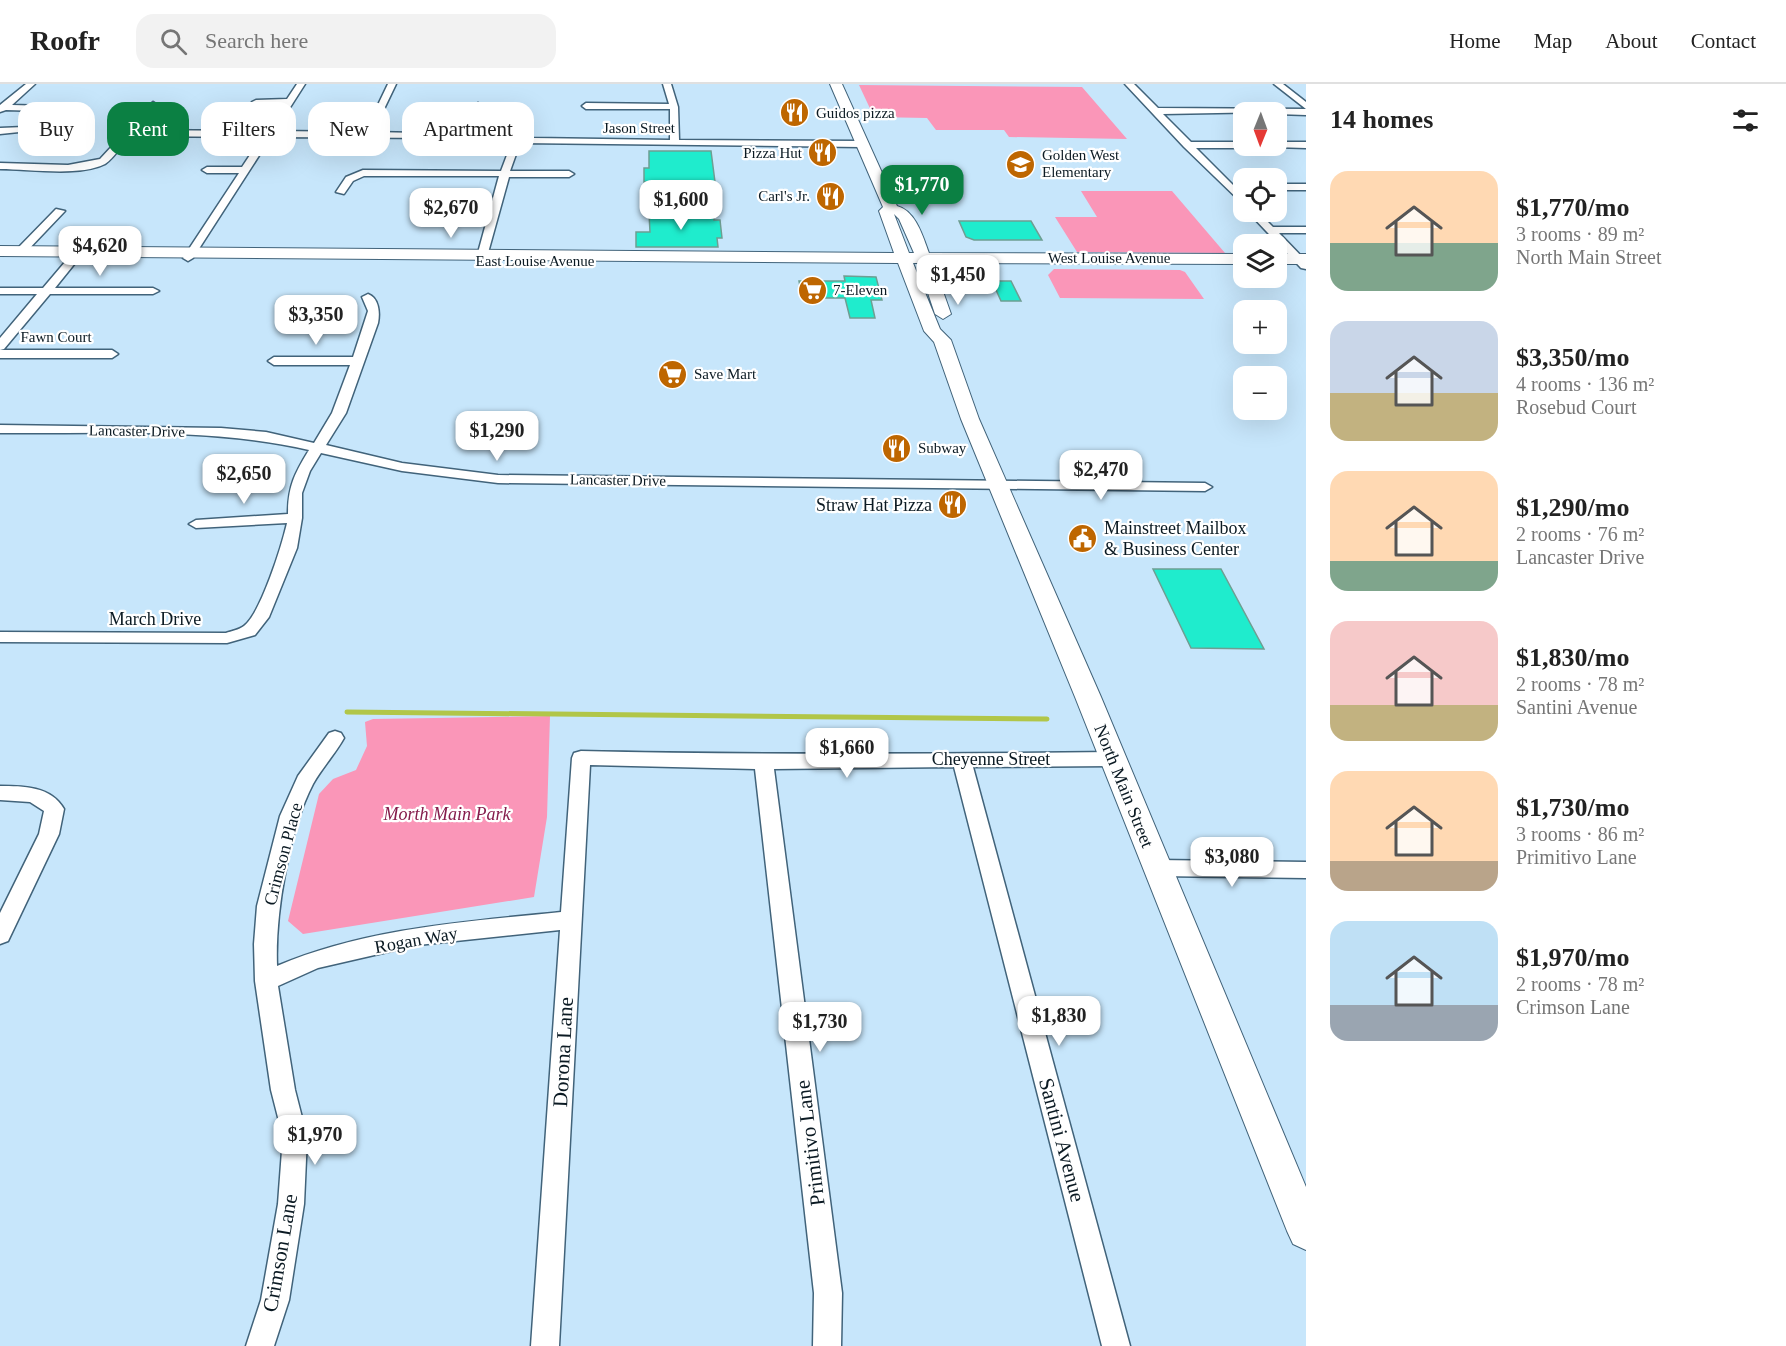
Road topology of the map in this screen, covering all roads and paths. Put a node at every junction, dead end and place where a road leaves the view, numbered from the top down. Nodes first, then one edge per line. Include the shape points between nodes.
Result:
1 (31, 84) edge
2 (301, 84) edge
3 (392, 84) edge
4 (667, 84) edge
5 (836, 84) edge
6 (1129, 84) edge
7 (1278, 84) edge
8 (290, 101) joint
9 (256, 102) dead end
10 (383, 102) edge
11 (586, 106) dead end
12 (1306, 106) edge
13 (674, 107) junction
14 (2, 109) edge
15 (1154, 111) junction
16 (1306, 112) edge
17 (0, 131) edge
18 (534, 140) edge
19 (675, 142) junction
20 (861, 144) junction
21 (1187, 145) junction
22 (1233, 145) edge
23 (1287, 145) edge
24 (1306, 146) edge
25 (107, 156) edge
26 (254, 156) edge
27 (511, 156) edge
28 (0, 166) edge
29 (207, 170) dead end
30 (245, 170) junction
31 (505, 173) junction
32 (569, 174) dead end
33 (1228, 187) junction
34 (1233, 187) edge
35 (1287, 187) edge
36 (1306, 187) edge
37 (341, 192) dead end
38 (1233, 192) edge
39 (891, 208) junction
40 (60, 211) dead end
41 (1263, 222) edge
42 (1271, 230) junction
43 (1306, 230) edge
44 (0, 251) edge
45 (21, 251) junction
46 (190, 255) junction
47 (0, 256) edge
48 (75, 257) junction
49 (482, 258) junction
50 (1233, 259) edge
51 (904, 260) junction
52 (925, 260) junction
53 (1287, 261) edge
54 (1304, 263) edge
55 (1287, 265) edge
56 (1233, 266) edge
57 (0, 291) edge
58 (46, 291) junction
59 (153, 291) dead end
60 (368, 297) dead end
61 (942, 340) junction
62 (0, 346) edge
63 (0, 354) edge
64 (112, 354) dead end
65 (274, 361) dead end
66 (358, 361) junction
67 (0, 429) edge
68 (318, 446) junction
69 (998, 483) junction
70 (1205, 487) dead end
71 (295, 518) junction
72 (196, 524) dead end
73 (0, 637) edge
74 (335, 738) dead end
75 (581, 758) joint
76 (962, 759) junction
77 (1113, 759) junction
78 (764, 762) junction
79 (0, 793) edge
80 (1157, 868) junction
81 (1306, 870) edge
82 (571, 920) junction
83 (0, 935) edge
84 (266, 981) junction
85 (1306, 1231) edge
86 (260, 1346) edge
87 (545, 1346) edge
88 (827, 1346) edge
89 (1116, 1346) edge

1 - 14 street
2 - 8 street
3 - 10 street
4 - 13 street
5 - 20 main road, North Main Street
6 - 15 street
7 - 12 street
8 - 9 street
11 - 13 street
13 - 19 street
14 - 17 street via 47,109 26,129
15 - 16 street
15 - 21 street
18 - 19 street, Jason Street
19 - 20 street, Jason Street
20 - 39 main road, North Main Street
21 - 22 street
21 - 33 street
23 - 24 street
25 - 28 street via 93,165
26 - 30 street
27 - 31 street
29 - 30 street
30 - 46 street
31 - 32 street
31 - 37 street via 363,173 349,179
31 - 49 street
33 - 34 street
33 - 38 street
35 - 36 street
39 - 51 main road, North Main Street via 886,211
39 - 52 main road, North Main Street via 901,212
40 - 45 street
41 - 42 street
42 - 43 street
42 - 54 street
44 - 45 main road, East Louise Avenue
45 - 46 main road, East Louise Avenue
46 - 48 main road, East Louise Avenue
46 - 49 main road, East Louise Avenue
47 - 48 main road, East Louise Avenue
48 - 58 street
49 - 51 main road, East Louise Avenue
50 - 52 main road, West Louise Avenue
51 - 52 main road, East Louise Avenue
51 - 61 main road, North Main Street via 932,331
52 - 56 main road, West Louise Avenue
52 - 61 main road, North Main Street via 949,332
53 - 54 main road
54 - 55 main road
57 - 58 street
58 - 59 street
58 - 62 street
60 - 66 street, March Drive via 374,311
61 - 69 main road, North Main Street
63 - 64 street, Fawn Court
65 - 66 street
66 - 68 street, March Drive via 339,414
67 - 68 street, Lancaster Drive via 231,433
68 - 69 street, Lancaster Drive via 402,467 498,479
68 - 71 street, March Drive via 295,494
69 - 70 street, Lancaster Drive
69 - 77 main road, North Main Street
71 - 72 street
71 - 73 street, March Drive via 288,548 261,617 249,631 227,638
74 - 84 street, Crimson Place via 305,781 290,816 268,906
75 - 78 street, Cheyenne Street
75 - 82 street, Dorona Lane
76 - 77 street, Cheyenne Street
76 - 78 street, Cheyenne Street
76 - 89 street, Santini Avenue
77 - 80 main road, North Main Street
78 - 88 street, Primitivo Lane via 828,1293
79 - 83 street via 28,793 49,801 54,809 49,834
80 - 81 street
80 - 85 main road, North Main Street
82 - 84 street, Rogan Way via 418,936 315,960
82 - 87 street, Dorona Lane
84 - 86 street, Crimson Lane via 283,1090 295,1137 291,1204 275,1300

